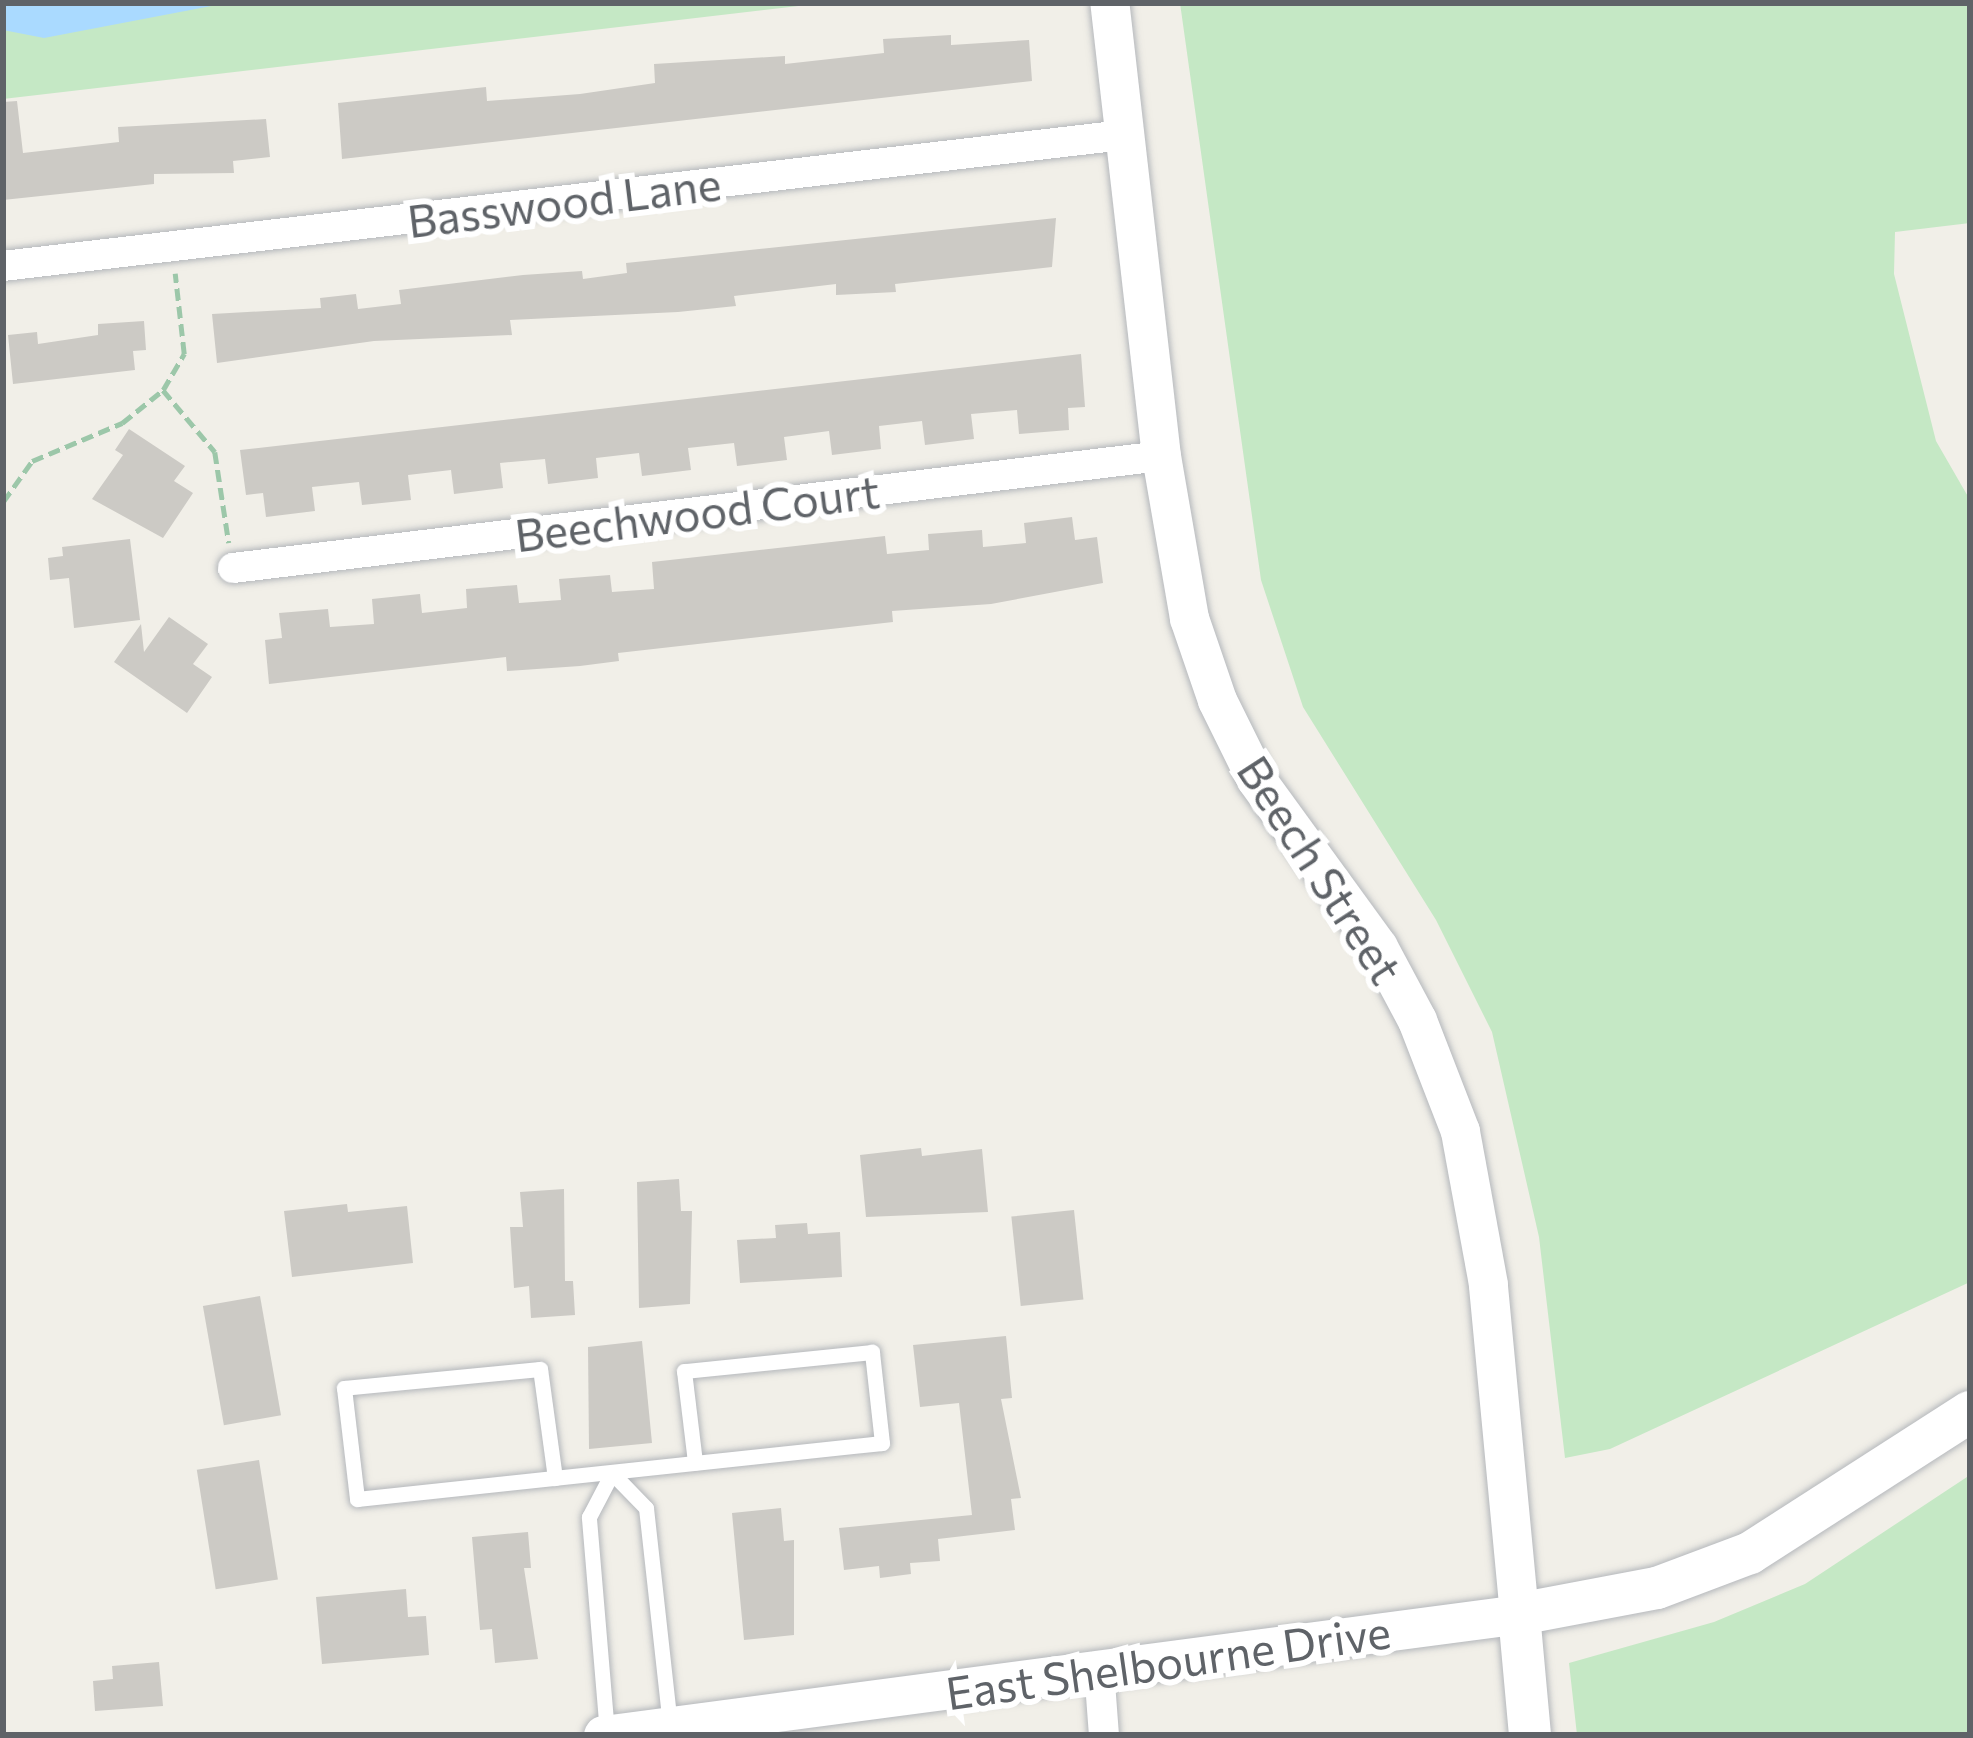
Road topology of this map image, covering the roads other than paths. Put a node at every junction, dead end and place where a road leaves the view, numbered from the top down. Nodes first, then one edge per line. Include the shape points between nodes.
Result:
1 (1109, 3) edge
2 (1124, 136) junction
3 (3, 266) edge
4 (1160, 456) junction
5 (233, 568) road end
6 (1970, 1412) edge
7 (694, 1462) junction
8 (612, 1473) junction
9 (555, 1478) junction
10 (1519, 1614) junction
11 (1099, 1670) junction
12 (680, 1730) edge
13 (605, 1735) edge
14 (1104, 1735) edge
15 (1530, 1735) edge

1 - 2 street, Beech Street
2 - 3 street, Basswood Lane
2 - 4 street, Beech Street
4 - 5 street, Beechwood Court
4 - 10 street, Beech Street via 1175,560 1217,700 1256,779 1378,947 1460,1131 1488,1284
6 - 10 main road via 1750,1552 1657,1588
7 - 7 lane via 882,1443 872,1352 684,1371
7 - 8 lane
8 - 9 lane
8 - 12 lane via 646,1508
8 - 13 lane via 589,1517
9 - 9 lane via 357,1499 344,1388 539,1370
10 - 11 street, East Shelbourne Drive
10 - 15 main road, Beech Street
11 - 12 street, East Shelbourne Drive
11 - 14 street
12 - 13 street, East Shelbourne Drive

